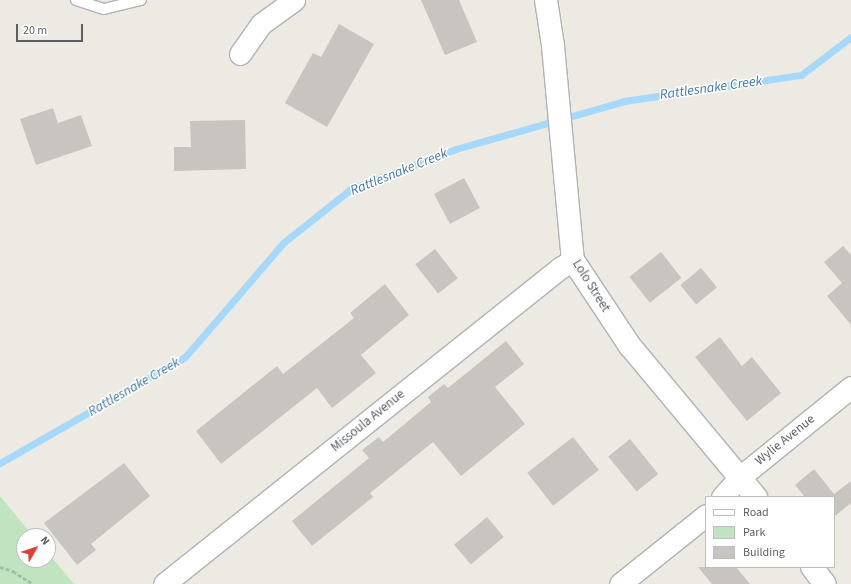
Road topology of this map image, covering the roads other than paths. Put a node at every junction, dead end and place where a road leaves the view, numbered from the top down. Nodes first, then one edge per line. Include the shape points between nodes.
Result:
1 (76, 0) edge
2 (141, 0) edge
3 (294, 0) edge
4 (546, 0) edge
5 (240, 54) dead end
6 (573, 260) junction
7 (851, 387) edge
8 (740, 477) junction
9 (723, 496) edge
10 (755, 496) edge
11 (705, 516) edge
12 (813, 568) edge
13 (164, 584) edge
14 (620, 584) edge
15 (825, 584) edge

1 - 2 lane via 104,9
3 - 5 street via 262,24
4 - 6 street, Lolo Street via 553,46
6 - 8 street, Lolo Street via 630,346
6 - 13 street, Missoula Avenue
7 - 8 street, Wylie Avenue
8 - 9 street, Wylie Avenue
8 - 10 street, Lolo Street
11 - 14 street
12 - 15 street

